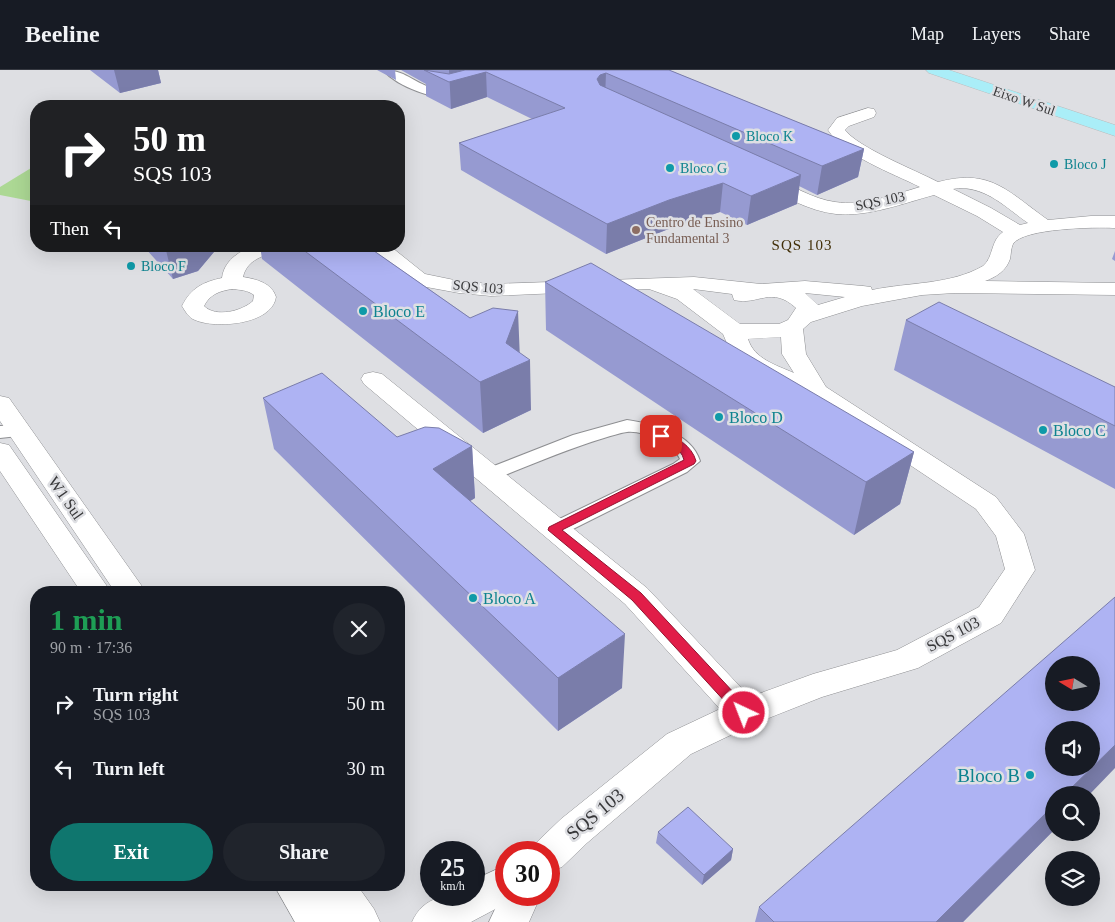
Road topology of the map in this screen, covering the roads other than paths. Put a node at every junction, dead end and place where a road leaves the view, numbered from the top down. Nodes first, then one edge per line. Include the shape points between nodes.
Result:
1 (389, 70) edge
2 (934, 70) edge
3 (464, 92) edge
4 (868, 113) dead end
5 (1115, 131) edge
6 (748, 172) edge
7 (936, 187) junction
8 (1115, 222) edge
9 (1044, 226) junction
10 (1018, 232) junction
11 (258, 252) edge
12 (384, 252) edge
13 (997, 265) junction
14 (232, 282) dead end
15 (651, 283) junction
16 (940, 286) junction
17 (1040, 288) junction
18 (1115, 289) edge
19 (769, 290) junction
20 (880, 293) junction
21 (712, 314) junction
22 (799, 323) junction
23 (734, 331) junction
24 (372, 379) dead end
25 (817, 392) junction
26 (0, 403) edge
27 (10, 432) edge
28 (0, 451) edge
29 (488, 475) junction
30 (554, 530) junction
31 (92, 586) edge
32 (126, 586) edge
33 (744, 713) junction
34 (560, 844) edge
35 (495, 889) edge
36 (297, 891) edge
37 (338, 891) edge
38 (495, 904) edge
39 (517, 906) edge
40 (318, 922) edge
41 (360, 922) edge
42 (432, 922) edge
43 (475, 922) edge
44 (509, 922) edge

1 - 3 lane via 425,90 450,94
2 - 5 main road, Eixo W Sul
4 - 7 street, SQS 103 via 843,122 836,130 856,148
6 - 7 street, SQS 103 via 811,201 837,208 864,207
7 - 9 street, SQS 103 via 975,182 990,187
7 - 10 street, SQS 103
8 - 9 street
9 - 10 street
10 - 13 street via 1005,240
11 - 14 street via 240,260 232,271
12 - 15 street, SQS 103 via 418,279 459,287 491,290
13 - 16 street, SQS 103 via 976,278
13 - 17 street, SQS 103
15 - 19 street, SQS 103 via 694,283
15 - 21 street, SQS 103 via 685,294
16 - 17 street, SQS 103
16 - 20 street, SQS 103
17 - 18 street, SQS 103
19 - 20 street, SQS 103 via 804,287
19 - 21 street, SQS 103 via 727,300
19 - 22 street, SQS 103 via 799,298 808,307
20 - 22 street, SQS 103 via 846,302
21 - 23 street, SQS 103
22 - 23 street, SQS 103 via 769,332
22 - 25 street, SQS 103 via 794,354
23 - 25 street, SQS 103 via 740,350 759,367
24 - 29 street
25 - 33 street, SQS 103 via 986,503 1010,534 1020,570 990,615 907,659 813,687
26 - 27 street, W1 Sul
27 - 32 street, W1 Sul
28 - 31 street, W1 Sul
29 - 30 street
29 - 30 lane via 580,439 627,426 647,429 675,442 688,454 690,461 680,468
30 - 33 street via 636,596
33 - 34 street, SQS 103 via 679,744
35 - 42 street
36 - 40 street
37 - 41 street
38 - 43 street
39 - 44 street

